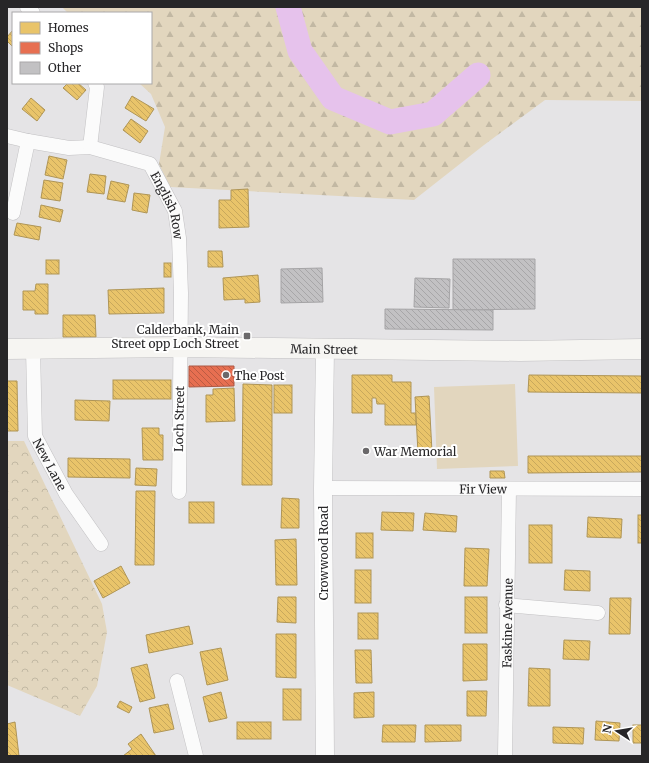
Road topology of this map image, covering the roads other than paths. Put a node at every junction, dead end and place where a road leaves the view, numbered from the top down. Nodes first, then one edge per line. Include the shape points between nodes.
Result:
1 (96, 84) edge
2 (7, 136) edge
3 (28, 142) junction
4 (90, 147) junction
5 (13, 214) dead end
6 (180, 346) junction
7 (7, 349) edge
8 (33, 349) junction
9 (325, 349) junction
10 (642, 349) edge
11 (323, 488) junction
12 (509, 489) junction
13 (642, 489) edge
14 (179, 492) dead end
15 (101, 544) dead end
16 (506, 605) junction
17 (598, 613) dead end
18 (177, 681) dead end
19 (196, 756) edge
20 (325, 756) edge
21 (505, 756) edge

1 - 4 street
2 - 3 street, English Row
3 - 4 street, English Row via 69,148
3 - 5 street
4 - 6 street, English Row via 150,164 175,211 179,238
6 - 8 main road, Main Street
6 - 9 main road, Main Street
6 - 14 street, Loch Street
7 - 8 main road, Main Street
8 - 15 street, New Lane via 35,436 66,494
9 - 10 main road, Main Street
9 - 11 street, Crowwood Road
11 - 12 street, Fir View
11 - 20 street, Crowwood Road
12 - 13 street, Fir View
12 - 16 street, Faskine Avenue
16 - 17 street
16 - 21 street, Faskine Avenue
18 - 19 street

